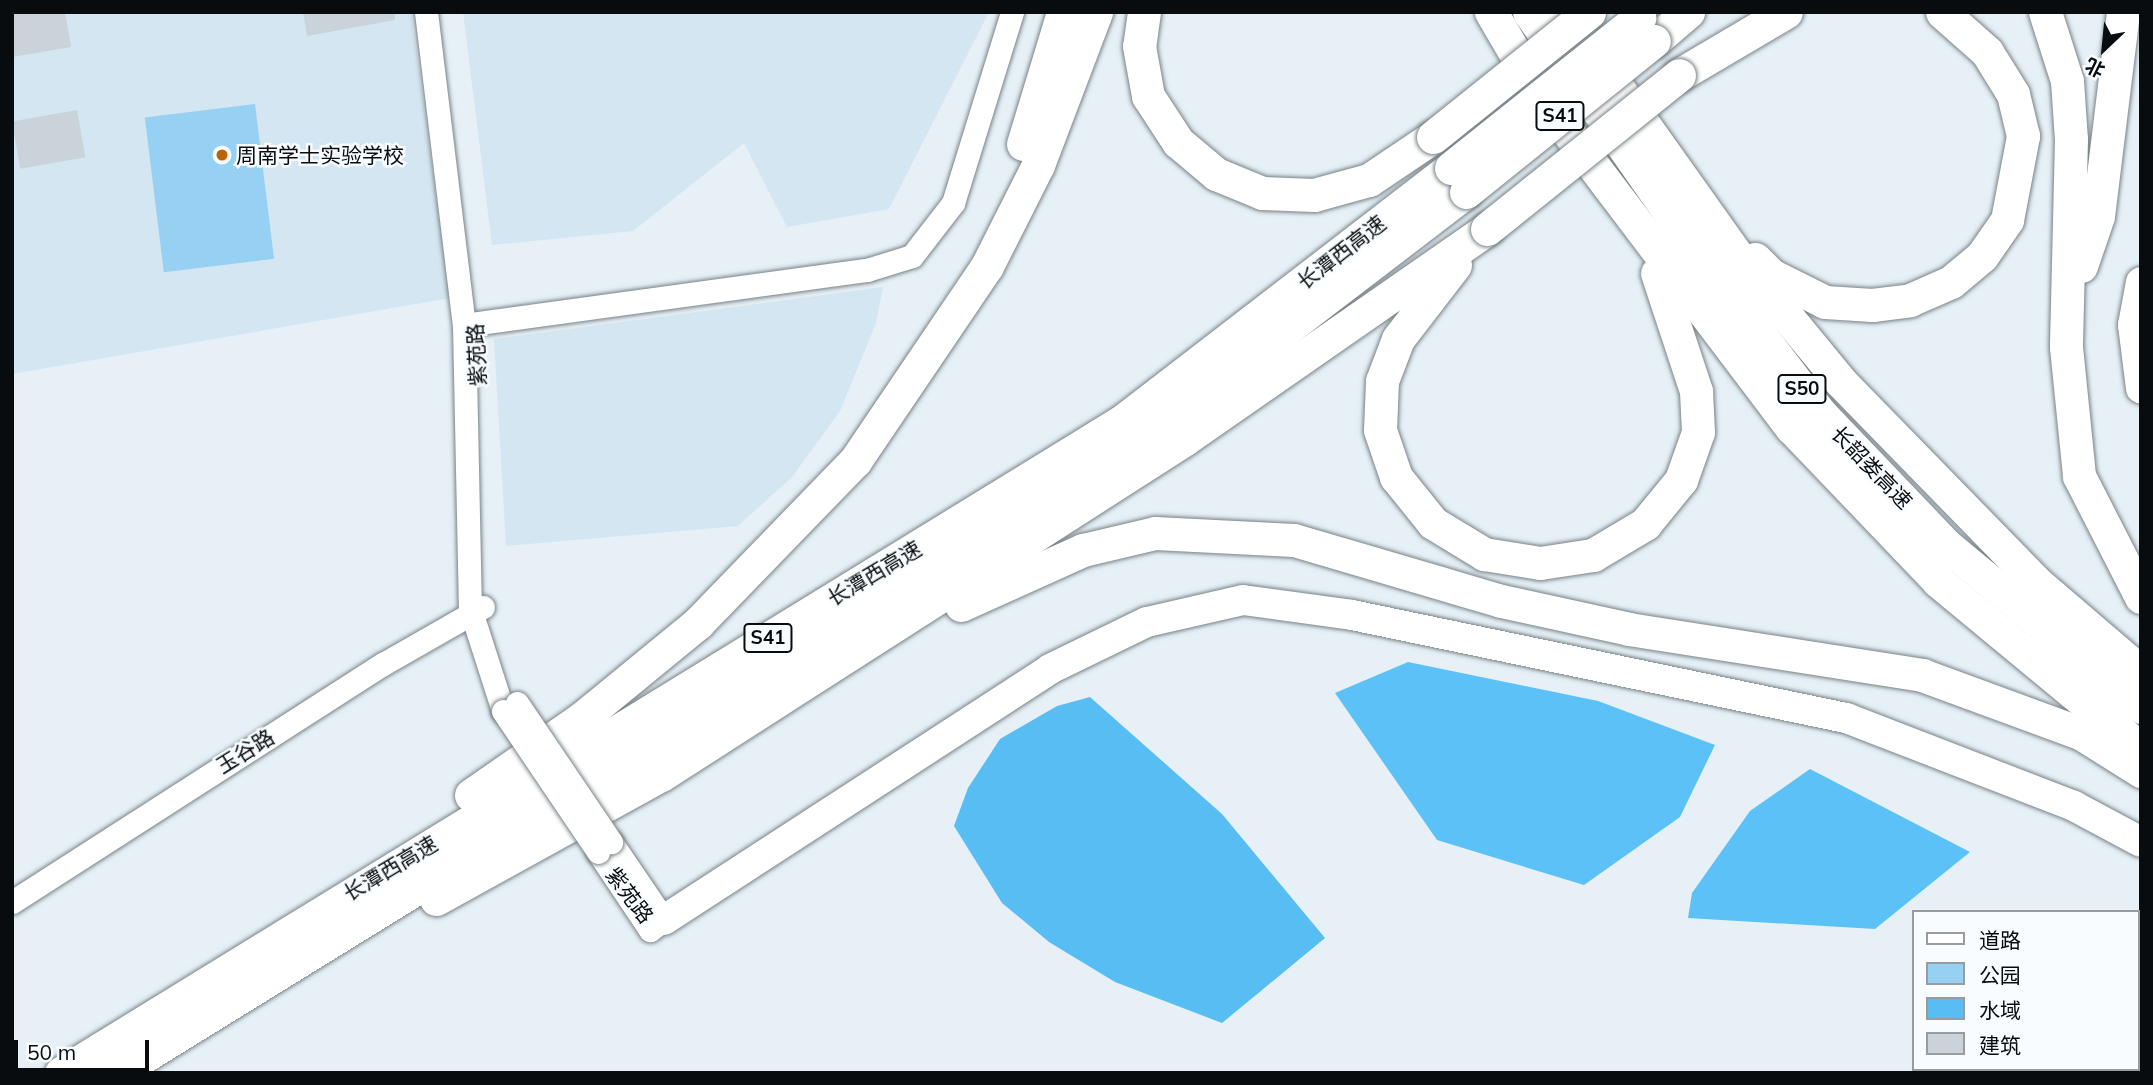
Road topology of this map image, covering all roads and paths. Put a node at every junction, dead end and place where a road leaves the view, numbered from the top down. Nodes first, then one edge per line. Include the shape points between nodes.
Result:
1 (426, 12) edge
2 (438, 12) edge
3 (1000, 12) edge
4 (1012, 12) edge
5 (1063, 12) edge
6 (1096, 12) edge
7 (1144, 12) edge
8 (1482, 12) edge
9 (1491, 12) edge
10 (1530, 12) edge
11 (1564, 12) edge
12 (1588, 12) edge
13 (1688, 12) edge
14 (1751, 12) edge
15 (1786, 12) edge
16 (1942, 12) edge
17 (2045, 12) edge
18 (2123, 12) edge
19 (1646, 24) edge
20 (1514, 51) junction
21 (1679, 75) junction
22 (1459, 180) junction
23 (1705, 210) junction
24 (1630, 214) junction
25 (1487, 229) junction
26 (2141, 282) edge
27 (2069, 301) junction
28 (468, 318) junction
29 (939, 344) junction
30 (2141, 388) edge
31 (2141, 597) edge
32 (476, 606) junction
33 (2141, 672) edge
34 (2141, 707) edge
35 (758, 712) junction
36 (2141, 749) edge
37 (2141, 771) edge
38 (2141, 842) edge
39 (12, 891) edge
40 (12, 902) edge
41 (664, 920) joint
42 (208, 980) junction
43 (175, 1035) junction
44 (61, 1073) edge
45 (117, 1073) edge

1 - 28 street, 紫苑路
2 - 28 street, 紫苑路
3 - 28 street via 944,193 923,226 898,246 860,257
4 - 28 street via 953,203 912,256 867,270
5 - 29 highway via 1016,164
6 - 29 highway via 1038,164
7 - 12 highway, bridge via 1139,46 1148,96 1178,142 1216,174 1262,193 1314,195 1369,180 1433,137
8 - 20 highway
9 - 20 highway
10 - 34 highway, 长韶娄高速 / S50 via 1700,256 1821,414 1947,545
11 - 23 highway, 长韶娄高速 / S50
13 - 19 highway, 长潭西高速 / S41
14 - 21 highway
15 - 21 highway
16 - 23 highway via 1987,52 2013,94 2023,136 2007,220 1982,256 1951,282 1910,300 1825,302 1771,275
17 - 27 highway via 2067,81 2073,232
18 - 27 highway via 2098,216
19 - 22 highway, 长潭西高速 / S41, bridge
20 - 24 highway
21 - 25 highway, bridge
22 - 42 highway, 长潭西高速 / S41 via 1121,422
22 - 43 highway, 长潭西高速 / S41 via 1136,444
23 - 33 highway, 长韶娄高速 / S50 via 1841,382 2037,583
24 - 25 highway via 1676,316 1696,391 1698,432 1681,480 1645,524 1593,555 1540,563 1483,554 1433,523 1396,477 1380,430 1382,381 1398,338
24 - 36 highway via 1791,428 1919,562
25 - 35 highway via 1185,439
26 - 30 highway via 2133,324
27 - 31 highway via 2068,403 2079,477
28 - 32 street, 紫苑路
29 - 42 highway via 855,461 698,623 582,718
32 - 39 street, 玉谷路 via 378,655
32 - 40 street, 玉谷路
32 - 41 street, 紫苑路, bridge via 510,707 604,847 650,930
35 - 37 highway via 974,597 1083,550 1155,533 1224,532 1294,540 1501,601 1629,629 1922,675 2082,734
35 - 43 highway via 567,828
38 - 41 highway via 2074,806 1846,718 1352,615 1243,600 1147,622 1050,669
42 - 44 highway, 长潭西高速 / S41
43 - 45 highway, 长潭西高速 / S41

